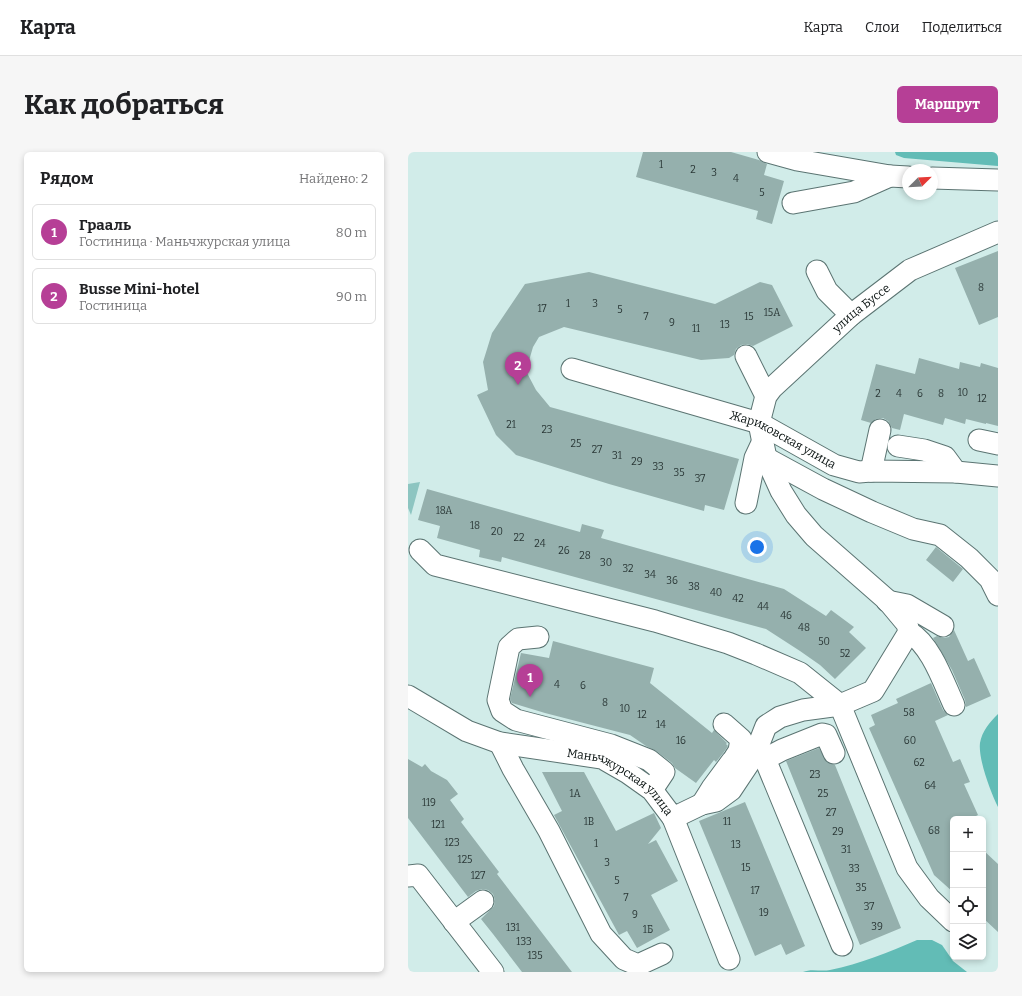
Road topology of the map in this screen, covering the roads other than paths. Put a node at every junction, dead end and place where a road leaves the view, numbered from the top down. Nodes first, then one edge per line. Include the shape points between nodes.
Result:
1 (768, 152) edge
2 (899, 177) edge
3 (938, 178) edge
4 (998, 180) edge
5 (792, 203) dead end
6 (998, 232) edge
7 (817, 271) dead end
8 (851, 315) junction
9 (746, 356) dead end
10 (572, 369) dead end
11 (766, 396) junction
12 (880, 430) dead end
13 (763, 441) junction
14 (898, 446) dead end
15 (871, 471) junction
16 (956, 472) junction
17 (998, 476) edge
18 (746, 503) dead end
19 (420, 550) dead end
20 (998, 595) edge
21 (887, 600) junction
22 (943, 626) dead end
23 (909, 632) junction
24 (538, 637) dead end
25 (408, 696) edge
26 (840, 704) junction
27 (954, 705) dead end
28 (724, 724) dead end
29 (500, 743) junction
30 (834, 753) dead end
31 (747, 758) junction
32 (652, 790) junction
33 (673, 818) junction
34 (411, 871) edge
35 (483, 901) dead end
36 (950, 917) edge
37 (454, 922) junction
38 (842, 945) dead end
39 (662, 954) dead end
40 (729, 958) dead end
41 (493, 972) edge

1 - 2 street via 797,160
2 - 5 street via 854,192
3 - 4 street
6 - 8 street, улица Буссе via 910,270
7 - 8 street via 827,291
8 - 11 street, улица Буссе
9 - 11 street
10 - 13 street, Жариковская улица
11 - 13 street, улица Буссе
12 - 15 street
13 - 15 street, Жариковская улица via 859,472
13 - 18 street, улица Буссе via 755,458
13 - 20 street, Жариковская улица via 822,489 913,529 940,535 990,579
13 - 21 street via 781,491 796,515 814,536
14 - 16 street via 924,450 945,457
15 - 16 street, Жариковская улица
16 - 17 street, Жариковская улица
19 - 26 street via 435,565 655,621 728,643 800,673
21 - 22 street via 907,605
21 - 23 street via 907,624
23 - 26 street, Маньчжурская улица via 873,691
23 - 27 street via 918,637 936,664
24 - 32 street via 518,639 509,647 498,700 502,711 516,720 611,744 649,760 664,772
25 - 29 street, Маньчжурская улица via 467,731
26 - 31 street, Маньчжурская улица via 780,717 766,726
26 - 36 street via 907,868 929,898
28 - 31 street via 741,739 739,751
29 - 32 street, Маньчжурская улица via 602,758
29 - 39 street via 549,831 601,934 624,960 638,965
30 - 31 street via 826,735 822,734 782,750
31 - 33 street, Маньчжурская улица via 731,790 716,801 702,804
31 - 38 street
32 - 33 street, Маньчжурская улица
33 - 40 street
34 - 37 street
35 - 37 street
37 - 41 street

